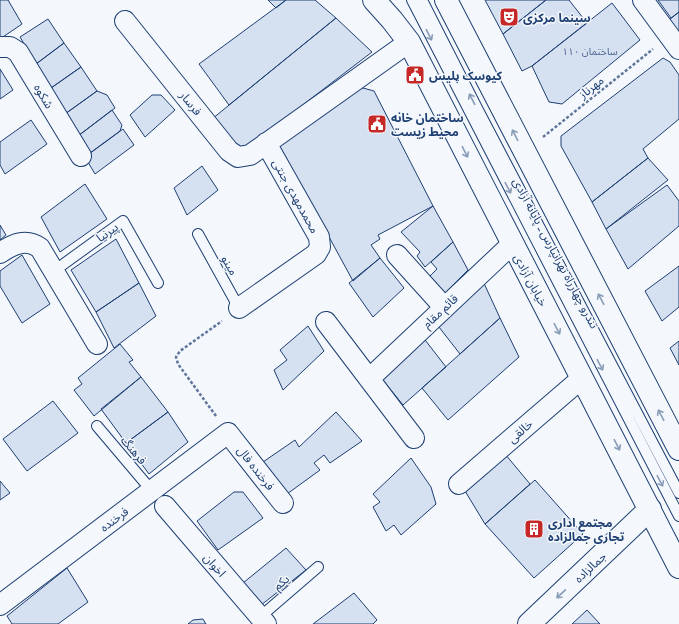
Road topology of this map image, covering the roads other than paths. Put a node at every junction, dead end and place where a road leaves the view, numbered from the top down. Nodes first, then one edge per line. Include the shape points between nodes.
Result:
1 (374, 0) edge
2 (412, 0) edge
3 (422, 0) edge
4 (446, 0) edge
5 (642, 0) edge
6 (125, 21) dead end
7 (409, 42) junction
8 (674, 43) edge
9 (0, 48) edge
10 (266, 143) junction
11 (81, 156) dead end
12 (198, 234) dead end
13 (512, 244) junction
14 (0, 253) edge
15 (397, 255) dead end
16 (54, 271) junction
17 (158, 283) dead end
18 (444, 307) junction
19 (239, 308) joint
20 (326, 322) dead end
21 (96, 344) dead end
22 (582, 378) junction
23 (369, 379) junction
24 (97, 426) dead end
25 (228, 433) joint
26 (414, 438) dead end
27 (679, 449) edge
28 (459, 484) dead end
29 (152, 491) junction
30 (679, 493) edge
31 (283, 503) dead end
32 (165, 506) dead end
33 (650, 509) junction
34 (679, 516) edge
35 (318, 567) dead end
36 (679, 567) edge
37 (0, 605) edge
38 (263, 620) edge
39 (529, 624) edge

1 - 7 main road, خیابان آزادی
2 -> 34 lane, تندرو چهارراه تهرانپارس ـ پایانه آزادی
30 -> 3 lane
27 -> 4 main road
5 - 8 street
6 - 10 street, فرسار via 234,155 244,157
7 - 10 street
7 -> 13 main road, خیابان آزادی
9 - 11 street, شکوه via 10,47 18,52
10 - 19 street, محمدمهدی جنتی via 319,237 320,247 316,254
12 - 19 lane, مینو
13 - 18 street, قائم مقام
13 -> 22 main road, خیابان آزادی
14 - 16 street via 23,242 35,245 40,248
15 - 18 street
16 - 17 lane, پیرنیا via 123,221
16 - 21 street
18 - 23 street, قائم مقام
20 - 23 street
22 - 28 street, خالقی
22 -> 33 main road, خیابان آزادی
23 - 26 street
24 - 29 lane, فرهنگ
25 - 29 street, فرخنده
25 - 31 street, فرخنده فال
29 - 37 street, فرخنده
32 - 38 street, اخوان
33 - 36 main road, خیابان آزادی
33 -> 39 main road, جمالزاده
35 - 38 lane, یکم

